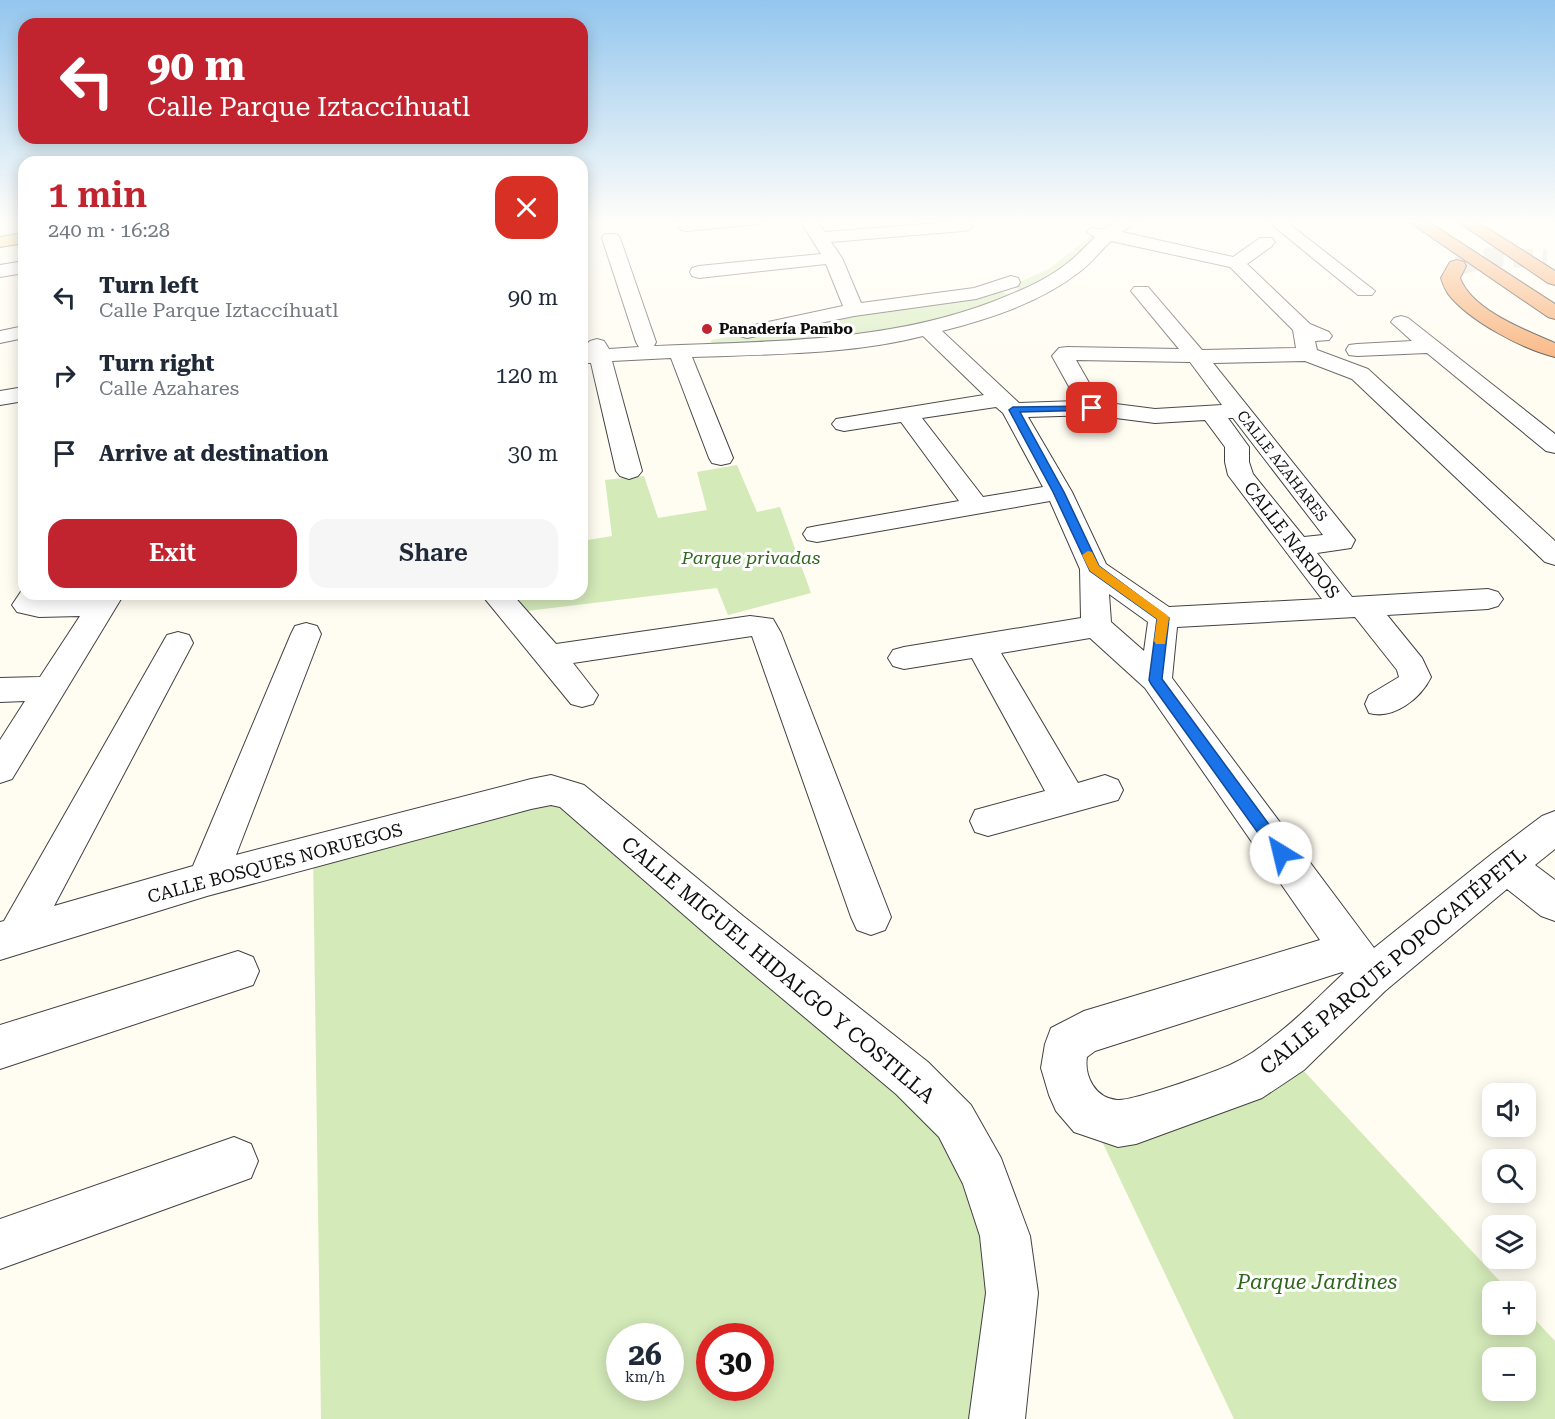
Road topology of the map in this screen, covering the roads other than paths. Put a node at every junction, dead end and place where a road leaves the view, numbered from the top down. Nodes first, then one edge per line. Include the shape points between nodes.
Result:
1 (627, 285) edge
2 (844, 285) edge
3 (1044, 285) edge
4 (1259, 285) edge
5 (1358, 285) edge
6 (1453, 285) edge
7 (1513, 285) edge
8 (1002, 286) joint
9 (1141, 291) dead end
10 (1365, 291) dead end
11 (1019, 298) junction
12 (854, 310) junction
13 (1555, 313) edge
14 (1401, 322) dead end
15 (1303, 328) junction
16 (929, 330) junction
17 (18, 334) edge
18 (0, 337) edge
19 (646, 342) junction
20 (1431, 347) junction
21 (590, 351) edge
22 (679, 351) junction
23 (1555, 351) edge
24 (1307, 354) junction
25 (1195, 355) junction
26 (1358, 362) junction
27 (18, 395) edge
28 (0, 398) edge
29 (1007, 405) junction
30 (18, 408) edge
31 (1092, 408) junction
32 (0, 411) edge
33 (1238, 411) junction
34 (1211, 412) junction
35 (907, 414) junction
36 (844, 424) dead end
37 (1555, 446) edge
38 (721, 458) dead end
39 (1279, 461) junction
40 (1237, 462) junction
41 (629, 471) dead end
42 (1059, 492) junction
43 (976, 507) junction
44 (816, 534) dead end
45 (1298, 546) junction
46 (1555, 556) edge
47 (1094, 568) junction
48 (1488, 599) dead end
49 (30, 600) edge
50 (106, 600) edge
51 (501, 600) edge
52 (1139, 601) junction
53 (1354, 606) junction
54 (1096, 614) junction
55 (1163, 618) junction
56 (306, 634) dead end
57 (178, 644) dead end
58 (981, 646) junction
59 (549, 656) junction
60 (904, 658) dead end
61 (1156, 680) junction
62 (50, 689) junction
63 (0, 690) edge
64 (582, 695) dead end
65 (1381, 704) dead end
66 (0, 769) edge
67 (552, 790) joint
68 (1104, 790) dead end
69 (1069, 800) junction
70 (988, 821) dead end
71 (1555, 827) edge
72 (1506, 866) junction
73 (207, 879) junction
74 (1555, 903) edge
75 (871, 917) dead end
76 (9, 938) edge
77 (1361, 963) junction
78 (238, 971) dead end
79 (0, 1047) edge
80 (234, 1161) dead end
81 (0, 1244) edge
82 (997, 1419) edge

1 - 19 street
2 - 12 street
3 - 11 street
4 - 15 street
5 - 10 street
6 - 23 highway via 1461,298 1494,320
7 - 13 highway
8 - 11 street via 1019,292
8 - 12 street
9 - 25 street, CALLE AZAHARES
11 - 16 street
12 - 19 street via 729,336
14 - 20 street
15 - 24 street
15 - 26 street
16 - 22 street via 822,345
16 - 29 street
17 - 18 street
19 - 21 street
20 - 26 street
20 - 37 street
21 - 22 street
21 - 41 street
22 - 38 street
24 - 25 street
24 - 26 street
25 - 31 street via 1067,353 1063,356
25 - 33 street, CALLE AZAHARES
26 - 46 street
27 - 28 street
29 - 31 street
29 - 35 street
29 - 42 street
30 - 32 street
31 - 34 street via 1155,416
33 - 34 street
33 - 39 street, CALLE AZAHARES
34 - 40 street, CALLE NARDOS via 1237,447
35 - 36 street
35 - 43 street
39 - 40 street
39 - 45 street, CALLE AZAHARES via 1341,540
40 - 45 street, CALLE NARDOS via 1240,475
42 - 43 street
42 - 47 street
43 - 44 street
45 - 53 street, CALLE NARDOS
47 - 52 street
47 - 54 street
48 - 53 street
49 - 50 street via 27,605
50 - 62 street
51 - 59 street
52 - 54 street via 1124,598
52 - 55 street
53 - 55 street
53 - 65 street, CALLE NARDOS via 1411,666 1415,677 1411,685
54 - 58 street
54 - 61 street
55 - 61 street
56 - 73 street
57 - 76 street
58 - 60 street
58 - 69 street
59 - 64 street
59 - 75 street via 762,626
61 - 77 street
62 - 63 street
62 - 66 street
67 - 73 street, CALLE BOSQUES NORUEGOS
67 - 82 street, CALLE MIGUEL HIDALGO Y COSTILLA via 571,795 912,1078 955,1121 984,1175 1005,1236 1012,1293
68 - 69 street
69 - 70 street
71 - 72 street, CALLE PARQUE POPOCATÉPETL
72 - 74 street
72 - 77 street, CALLE PARQUE POPOCATÉPETL
73 - 76 street, CALLE BOSQUES NORUEGOS
77 - 77 street, CALLE PARQUE POPOCATÉPETL via 1084,1033 1067,1044 1063,1068 1072,1095 1090,1116 1118,1124 1246,1082 1288,1054
78 - 79 street
80 - 81 street

